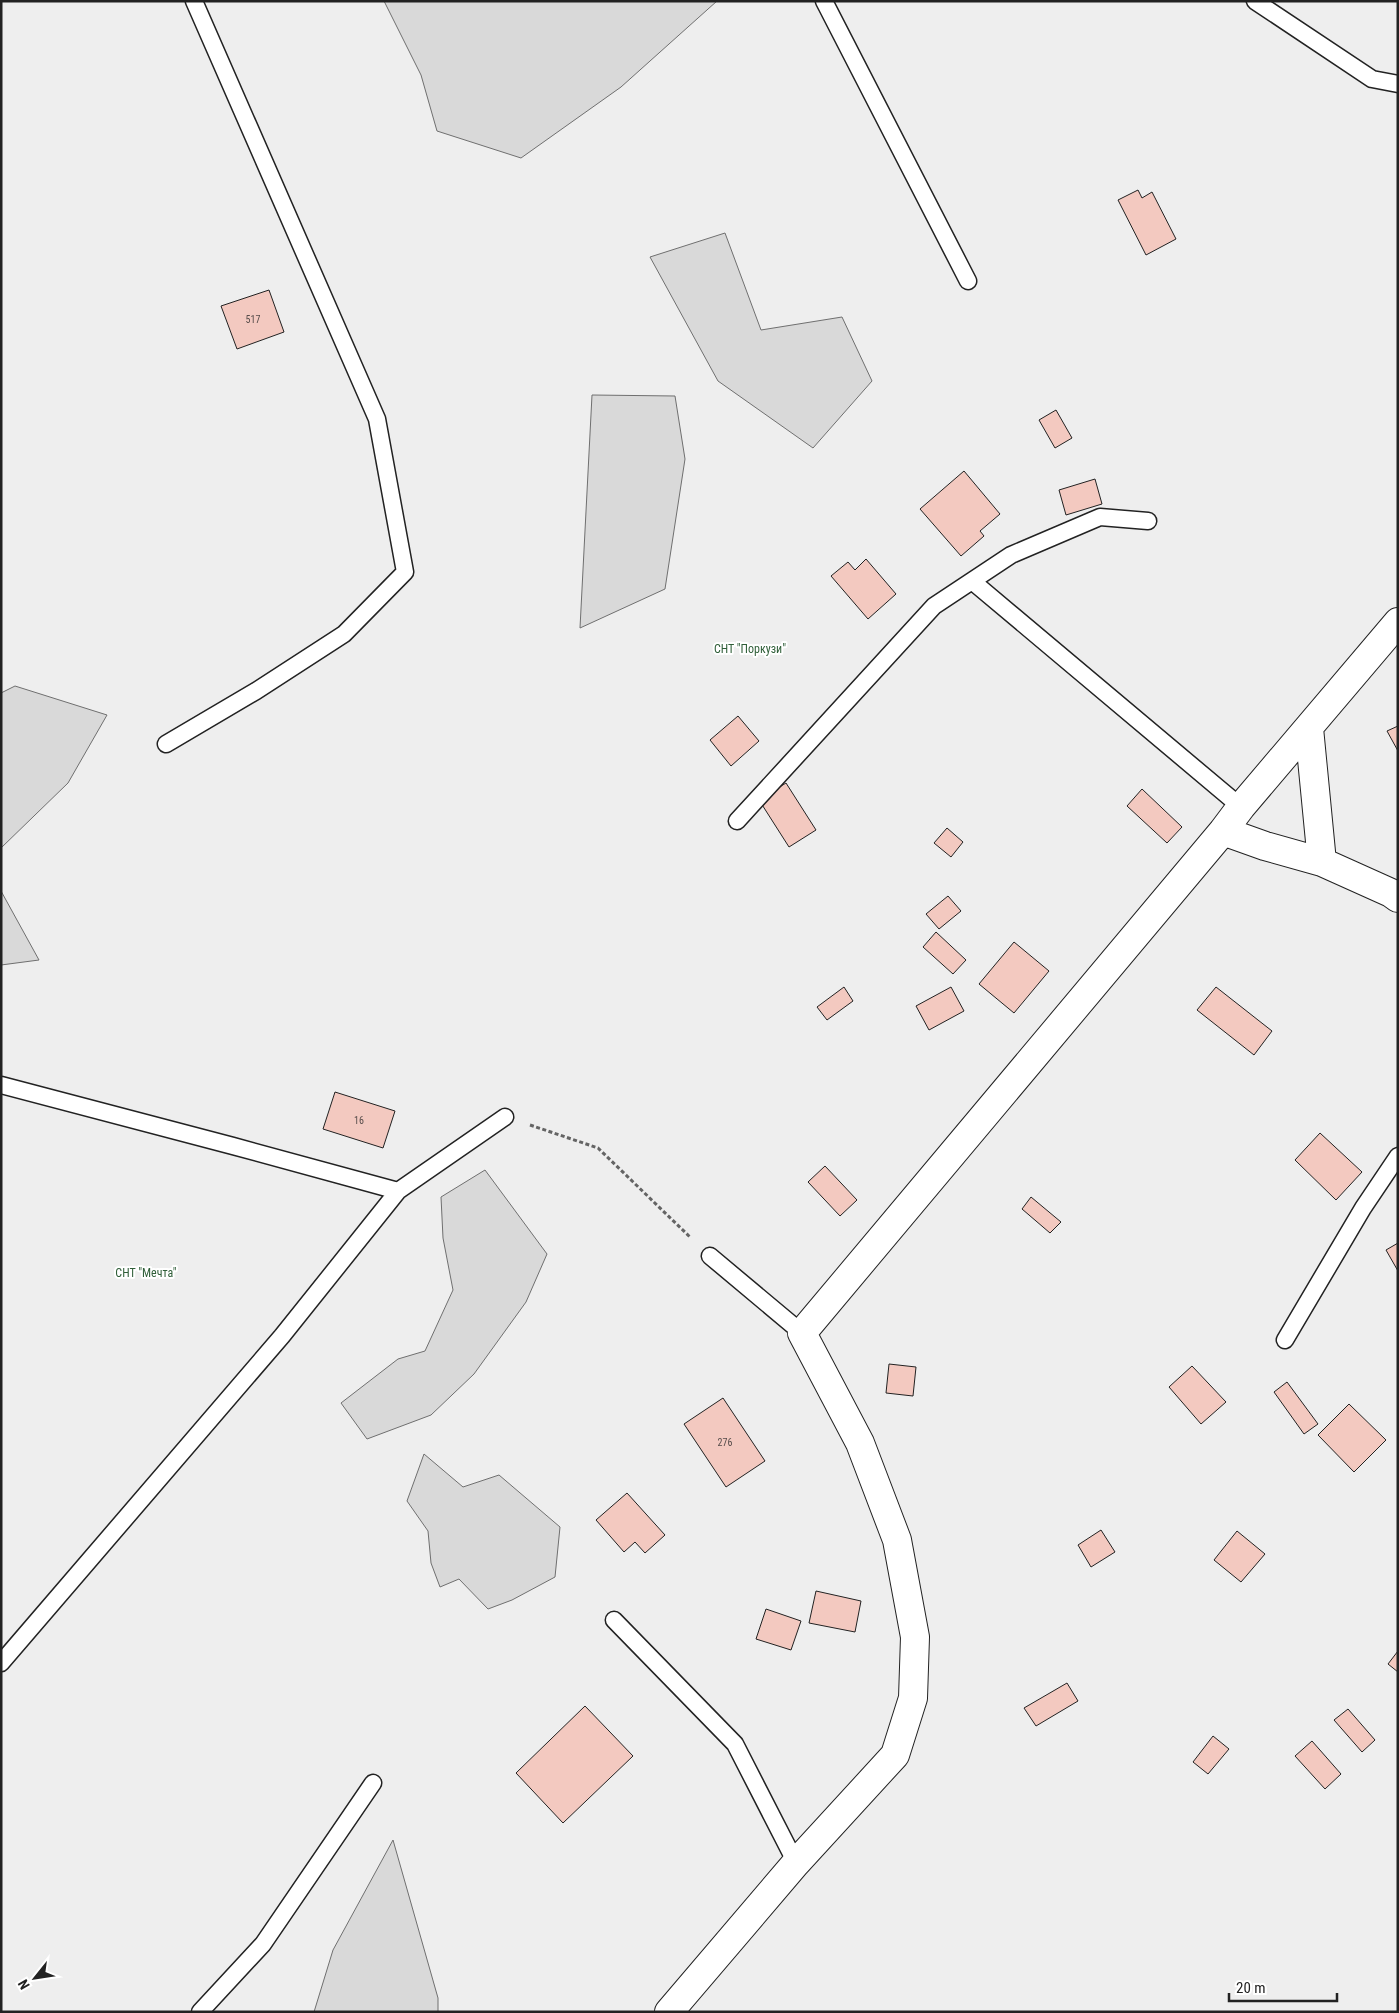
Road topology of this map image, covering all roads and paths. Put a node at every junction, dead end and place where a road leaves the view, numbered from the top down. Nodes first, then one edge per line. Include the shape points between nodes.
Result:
1 (194, 1) edge
2 (824, 1) edge
3 (1255, 1) edge
4 (1398, 84) edge
5 (968, 281) dead end
6 (1148, 521) dead end
7 (972, 581) junction
8 (1398, 622) edge
9 (1308, 728) junction
10 (166, 744) dead end
11 (1241, 807) junction
12 (737, 820) dead end
13 (1223, 830) junction
14 (1322, 862) junction
15 (1398, 898) edge
16 (1, 1085) edge
17 (506, 1117) joint
18 (1398, 1156) edge
19 (398, 1191) junction
20 (710, 1256) joint
21 (802, 1333) junction
22 (1285, 1340) dead end
23 (614, 1620) dead end
24 (1, 1663) edge
25 (373, 1783) dead end
26 (796, 1863) junction
27 (200, 2012) edge
28 (669, 2012) edge

1 - 10 lane via 377,419 405,572 344,634
2 - 5 lane
3 - 4 lane via 1372,79
6 - 7 lane via 1100,517 1011,556
7 - 11 lane
7 - 12 lane via 934,606
8 - 9 street
9 - 11 street
9 - 14 street
11 - 13 street
13 - 14 street
13 - 21 street
14 - 15 street
16 - 19 lane
17 - 19 lane
17 - 20 path via 598,1148
18 - 22 lane via 1363,1208
19 - 24 lane via 282,1336
20 - 21 lane
21 - 26 street via 860,1443 887,1514 896,1540 915,1637 914,1698 895,1755
23 - 26 lane via 735,1744
25 - 27 lane via 264,1944
26 - 28 street

